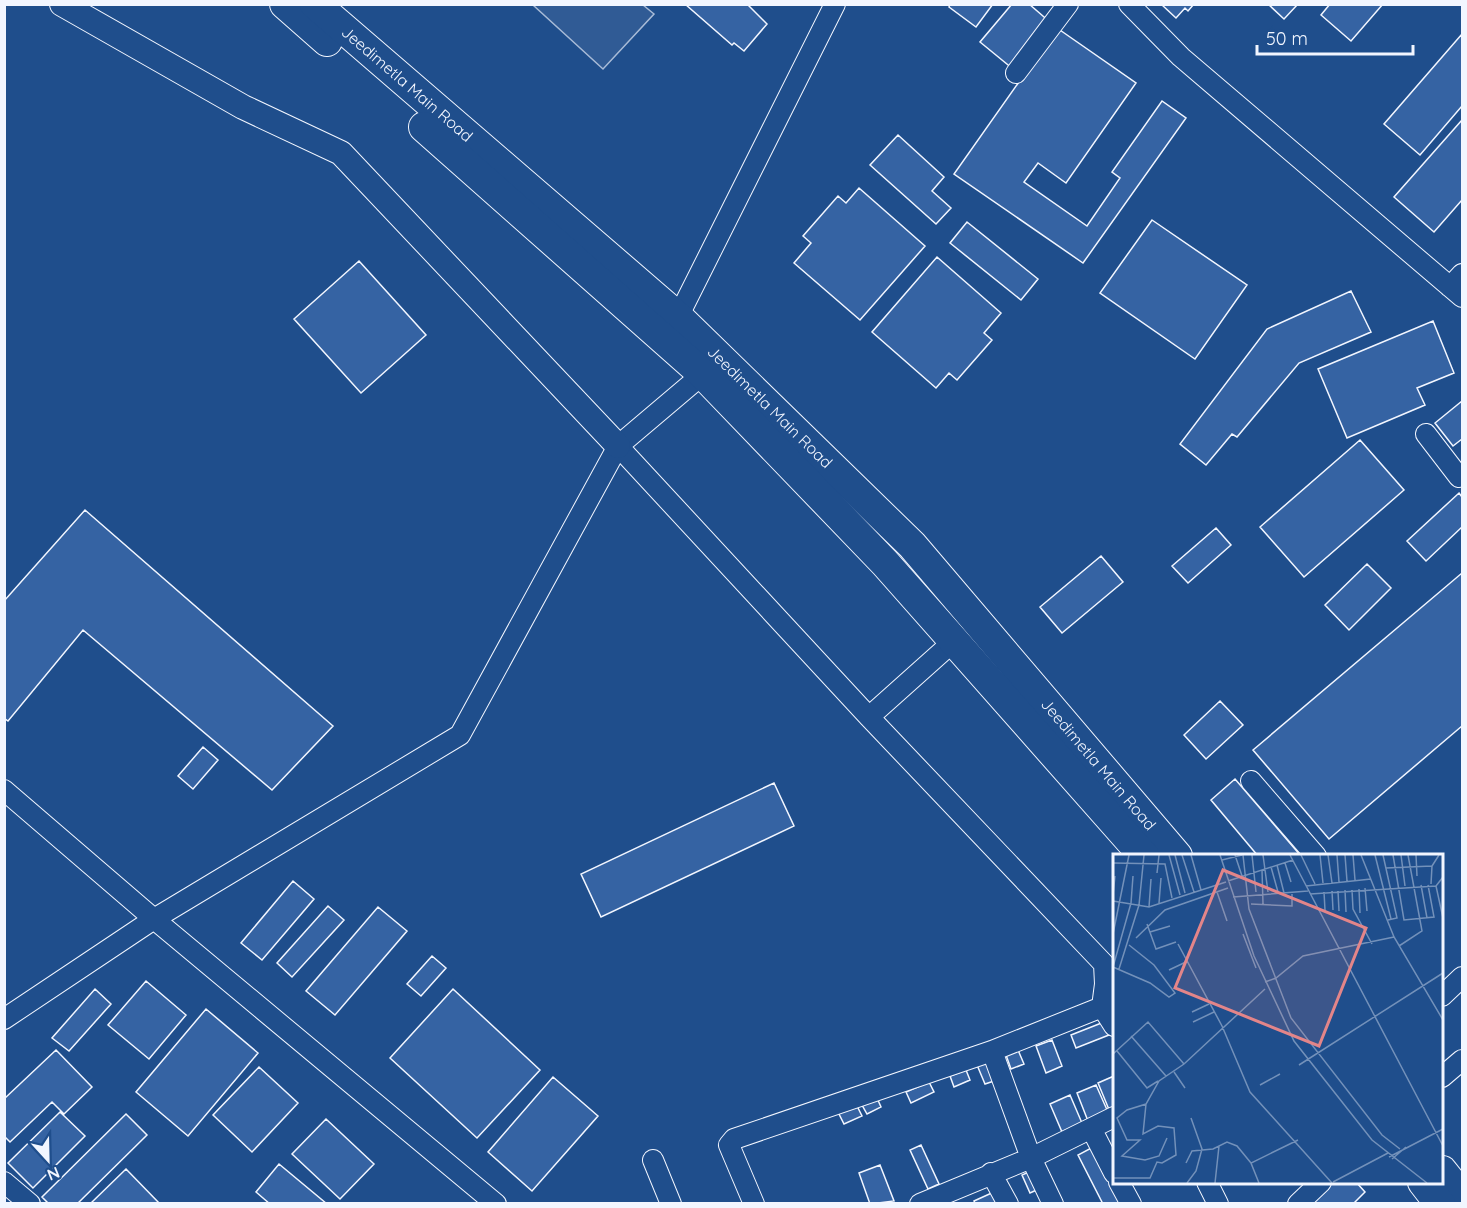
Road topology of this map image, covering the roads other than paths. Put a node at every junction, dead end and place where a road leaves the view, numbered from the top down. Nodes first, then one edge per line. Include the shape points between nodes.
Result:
1 (62, 4) edge
2 (285, 4) edge
3 (315, 4) edge
4 (835, 4) edge
5 (1068, 4) edge
6 (1129, 4) edge
7 (1016, 73) dead end
8 (1458, 286) edge
9 (678, 316) junction
10 (703, 374) junction
11 (1426, 434) dead end
12 (618, 446) junction
13 (1459, 477) dead end
14 (954, 641) junction
15 (869, 717) junction
16 (1251, 781) dead end
17 (4, 790) edge
18 (1143, 854) edge
19 (1176, 854) edge
20 (1315, 854) edge
21 (154, 919) junction
22 (1462, 977) edge
23 (1443, 995) edge
24 (1102, 1007) junction
25 (4, 1019) edge
26 (1113, 1024) edge
27 (992, 1051) junction
28 (1462, 1060) edge
29 (1443, 1076) edge
30 (1113, 1118) edge
31 (1092, 1131) junction
32 (1031, 1158) junction
33 (653, 1160) dead end
34 (1113, 1171) edge
35 (1443, 1172) edge
36 (992, 1173) junction
37 (4, 1182) edge
38 (1120, 1184) edge
39 (1208, 1184) edge
40 (1319, 1184) edge
41 (1425, 1184) edge
42 (1462, 1196) edge
43 (30, 1203) edge
44 (496, 1203) edge
45 (671, 1203) edge
46 (754, 1203) edge
47 (920, 1203) edge
48 (1008, 1203) edge
49 (1053, 1203) edge
50 (1131, 1203) edge
51 (1218, 1203) edge
52 (1298, 1203) edge
53 (1440, 1203) edge

1 - 12 street via 243,107 341,153
2 - 10 main road, Jeedimetla Main Road
3 - 9 main road, Jeedimetla Main Road
4 - 9 street
5 - 7 street
6 - 8 street via 1181,57
9 - 19 main road, Jeedimetla Main Road via 912,545
10 - 12 street
10 - 14 main road, Jeedimetla Main Road via 885,563
11 - 13 street
12 - 15 street
12 - 21 street via 460,735
14 - 15 street
14 - 18 main road, Jeedimetla Main Road
15 - 24 street via 1104,964
16 - 20 street
17 - 21 street
21 - 25 street
21 - 44 street
22 - 23 street
24 - 26 street
24 - 27 street
27 - 32 street
27 - 46 street via 734,1139 729,1145
28 - 29 street
30 - 31 street
31 - 32 street
31 - 34 street
32 - 36 street
32 - 49 street
33 - 45 street
35 - 42 main road
36 - 47 street
36 - 48 street
37 - 43 street
38 - 50 street
39 - 51 street
40 - 52 street
41 - 53 main road

